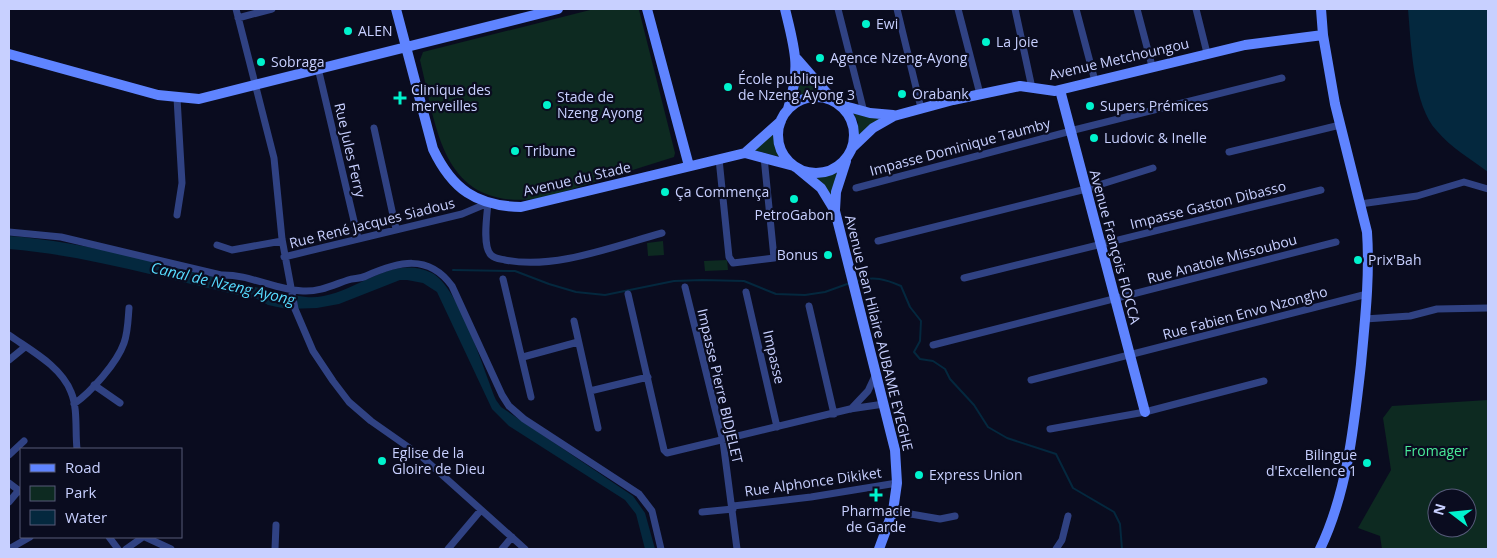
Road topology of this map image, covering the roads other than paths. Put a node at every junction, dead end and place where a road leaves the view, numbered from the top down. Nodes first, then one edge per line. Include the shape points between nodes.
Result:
1 (236, 9) edge
2 (272, 9) edge
3 (396, 9) edge
4 (558, 9) edge
5 (647, 9) edge
6 (784, 9) edge
7 (838, 9) edge
8 (896, 9) edge
9 (958, 9) edge
10 (1015, 9) edge
11 (1076, 9) edge
12 (1137, 9) edge
13 (1196, 9) edge
14 (1321, 9) edge
15 (238, 18) junction
16 (1323, 36) junction
17 (407, 47) junction
18 (1207, 53) junction
19 (9, 54) edge
20 (797, 59) junction
21 (1152, 66) junction
22 (318, 68) junction
23 (1282, 78) dead end
24 (1095, 81) junction
25 (255, 84) junction
26 (1032, 88) junction
27 (1060, 90) junction
28 (980, 94) junction
29 (177, 98) junction
30 (836, 102) junction
31 (921, 108) junction
32 (788, 109) junction
33 (864, 112) junction
34 (894, 116) junction
35 (781, 121) junction
36 (1340, 125) junction
37 (374, 128) dead end
38 (1070, 131) junction
39 (1228, 152) dead end
40 (745, 153) junction
41 (850, 153) junction
42 (764, 157) junction
43 (719, 159) junction
44 (689, 166) junction
45 (796, 167) junction
46 (1153, 168) dead end
47 (856, 188) dead end
48 (1086, 189) junction
49 (1488, 189) edge
50 (1321, 190) dead end
51 (488, 203) junction
52 (1360, 204) junction
53 (835, 211) junction
54 (177, 215) dead end
55 (396, 229) junction
56 (9, 232) edge
57 (662, 233) dead end
58 (358, 238) junction
59 (282, 241) junction
60 (878, 242) dead end
61 (1336, 242) dead end
62 (218, 244) dead end
63 (1100, 244) junction
64 (284, 257) junction
65 (964, 278) dead end
66 (503, 279) dead end
67 (684, 288) dead end
68 (292, 291) junction
69 (746, 292) dead end
70 (628, 294) dead end
71 (1366, 294) junction
72 (1115, 300) junction
73 (809, 306) dead end
74 (129, 308) dead end
75 (1488, 308) edge
76 (1365, 319) junction
77 (574, 321) dead end
78 (9, 335) edge
79 (578, 342) junction
80 (933, 345) dead end
81 (25, 347) junction
82 (1130, 356) junction
83 (522, 357) junction
84 (9, 360) edge
85 (877, 373) junction
86 (648, 377) junction
87 (1032, 380) dead end
88 (1264, 382) dead end
89 (94, 385) junction
90 (590, 391) junction
91 (531, 397) dead end
92 (120, 403) dead end
93 (74, 404) junction
94 (884, 404) junction
95 (850, 409) junction
96 (1144, 412) junction
97 (834, 414) junction
98 (777, 427) junction
99 (598, 428) dead end
100 (1050, 429) dead end
101 (723, 440) junction
102 (24, 441) dead end
103 (77, 448) edge
104 (9, 455) edge
105 (9, 483) edge
106 (896, 483) junction
107 (20, 491) edge
108 (9, 502) edge
109 (733, 508) junction
110 (480, 510) junction
111 (893, 511) junction
112 (702, 512) dead end
113 (955, 516) dead end
114 (1068, 516) dead end
115 (276, 525) dead end
116 (512, 537) junction
117 (28, 538) edge
118 (110, 538) edge
119 (142, 538) edge
120 (146, 538) edge
121 (9, 549) edge
122 (118, 549) edge
123 (126, 549) edge
124 (171, 549) edge
125 (275, 549) edge
126 (448, 549) edge
127 (502, 549) edge
128 (525, 549) edge
129 (662, 549) edge
130 (738, 549) edge
131 (879, 549) edge
132 (1056, 549) edge
133 (1320, 549) edge

1 - 15 street, Rue René Jacques Siadous
2 - 15 street
3 - 17 main road, Avenue du Stade
4 - 17 main road
5 - 44 main road
6 - 20 main road
7 - 33 street
8 - 31 street
9 - 28 street
10 - 26 street
11 - 24 street
12 - 21 street
13 - 18 street
14 - 16 main road
15 - 25 street, Rue René Jacques Siadous
16 - 18 main road, Avenue Metchoungou via 1262,42
16 - 36 main road
17 - 22 main road
17 - 51 main road, Avenue du Stade via 424,119 438,158 456,185
18 - 21 main road, Avenue Metchoungou
19 - 29 main road
20 - 30 main road
20 - 32 main road
21 - 24 main road, Avenue Metchoungou
22 - 25 main road
22 - 58 street, Rue Jules Ferry
23 - 38 street, Impasse Dominique Taumby
24 - 27 main road, Avenue Metchoungou
25 - 29 main road via 210,97
25 - 59 street, Rue René Jacques Siadous via 274,158
26 - 27 main road, Avenue Metchoungou
26 - 28 main road, Avenue Metchoungou via 1020,86
27 - 38 main road, Avenue François FIOCCA
28 - 31 main road, Avenue Metchoungou
29 - 54 street via 182,183
30 - 32 main road via 810,97
30 - 33 main road
30 - 41 main road via 848,113 853,124
31 - 34 main road, Avenue Metchoungou
32 - 35 main road
33 - 34 main road
34 - 41 main road via 873,128
35 - 40 main road
35 - 45 main road via 780,146 785,157
36 - 39 street
36 - 52 main road
37 - 55 street
38 - 47 street, Impasse Dominique Taumby
38 - 48 main road, Avenue François FIOCCA
40 - 42 main road
40 - 43 main road, Avenue du Stade
41 - 45 main road via 835,168 820,173
41 - 53 main road via 840,175
42 - 43 street via 774,258 733,263 728,257
42 - 45 main road
43 - 44 main road, Avenue du Stade
44 - 51 main road, Avenue du Stade via 521,206
45 - 53 main road via 817,184
46 - 48 street
48 - 60 street
48 - 63 main road, Avenue François FIOCCA
49 - 52 street via 1464,182 1417,196
50 - 63 street, Impasse Gaston Dibasso
51 - 55 street, Rue René Jacques Siadous via 462,214
51 - 57 street via 488,250 492,256 517,262 548,262
52 - 71 main road via 1367,232
53 - 85 main road, Avenue Jean Hilaire AUBAME EYEGHE
55 - 58 street, Rue René Jacques Siadous
56 - 68 street via 61,237 221,275 234,274
58 - 64 street, Rue René Jacques Siadous
59 - 62 street via 232,250
59 - 64 street, Rue René Jacques Siadous
61 - 72 street, Rue Anatole Missoubou
63 - 65 street, Impasse Gaston Dibasso
63 - 72 main road, Avenue François FIOCCA
64 - 68 street
66 - 83 street
67 - 101 street, Impasse Pierre BIDJELET
68 - 110 street via 295,309 320,362 349,402 421,456
68 - 129 street via 322,289 401,263 422,265 440,272 457,294 506,403 524,419 639,494 652,511
69 - 98 street, Impasse
70 - 86 street
71 - 76 main road
71 - 82 street, Rue Fabien Envo Nzongho
72 - 80 street, Rue Anatole Missoubou
72 - 82 main road, Avenue François FIOCCA
73 - 97 street
74 - 89 street via 127,332 120,352
75 - 76 street via 1437,309 1410,316
76 - 133 main road via 1349,450 1334,515
77 - 79 street
78 - 81 street
79 - 83 street
79 - 90 street
81 - 84 street
81 - 93 street via 60,375 71,392
82 - 87 street, Rue Fabien Envo Nzongho
82 - 96 main road, Avenue François FIOCCA
83 - 91 street
85 - 94 main road, Avenue Jean Hilaire AUBAME EYEGHE
85 - 95 street via 868,391
86 - 90 street
86 - 101 street via 664,450 668,453
88 - 96 street
89 - 92 street
89 - 93 street
90 - 99 street
93 - 103 street
94 - 95 street
94 - 106 main road, Avenue Jean Hilaire AUBAME EYEGHE via 895,450
95 - 97 street
96 - 100 street
97 - 98 street
98 - 101 street
101 - 109 street, Impasse Pierre BIDJELET
102 - 104 street
105 - 107 street
106 - 109 street, Rue Alphonce Dikiket
106 - 111 main road, Avenue Jean Hilaire AUBAME EYEGHE
107 - 108 street
109 - 112 street, Rue Alphonce Dikiket
109 - 130 street, Impasse Pierre BIDJELET
110 - 116 street
110 - 126 street
111 - 113 street via 940,520
111 - 131 main road, Avenue Jean Hilaire AUBAME EYEGHE
114 - 132 street via 1062,540
115 - 125 street
116 - 127 street
116 - 128 street
117 - 121 street
118 - 122 street
119 - 123 street
120 - 124 street

